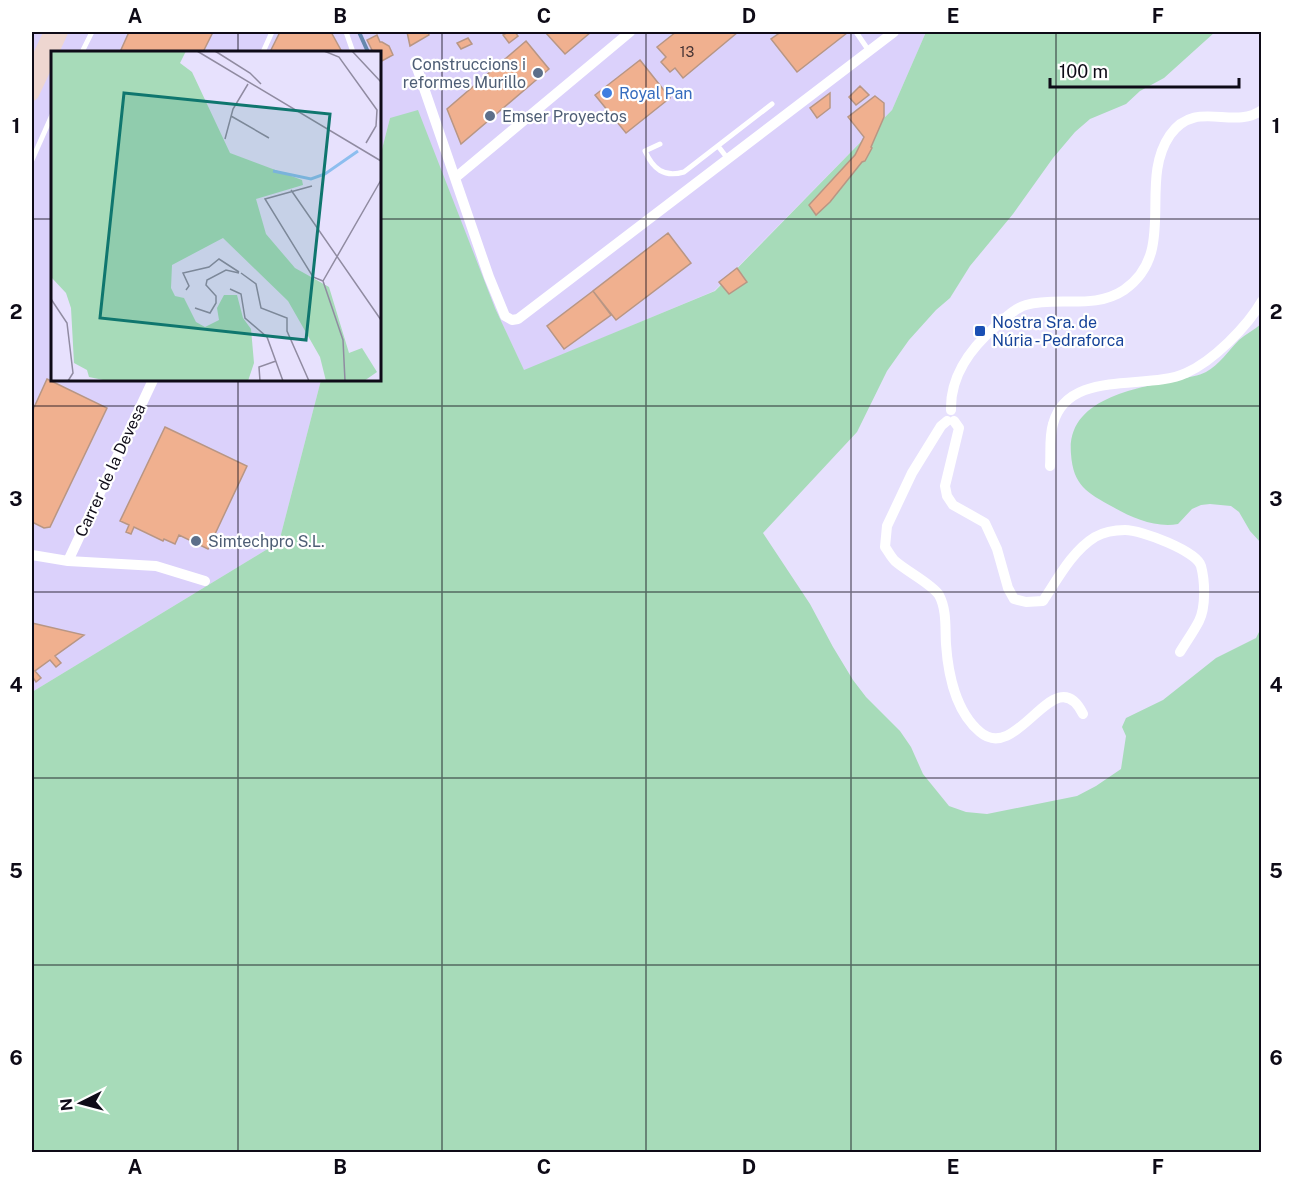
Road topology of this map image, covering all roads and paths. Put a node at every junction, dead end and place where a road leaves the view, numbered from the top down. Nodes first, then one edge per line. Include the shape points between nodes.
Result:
1 (51, 32) edge
2 (61, 32) edge
3 (92, 32) edge
4 (272, 32) edge
5 (346, 32) edge
6 (630, 32) edge
7 (856, 32) edge
8 (894, 32) edge
9 (52, 51) edge
10 (82, 51) edge
11 (263, 51) edge
12 (353, 51) edge
13 (869, 51) junction
14 (51, 53) edge
15 (415, 62) dead end
16 (32, 72) edge
17 (32, 94) edge
18 (772, 104) dead end
19 (1262, 110) edge
20 (51, 117) edge
21 (660, 144) dead end
22 (718, 146) junction
23 (728, 159) junction
24 (32, 160) edge
25 (454, 178) junction
26 (1262, 301) edge
27 (153, 381) edge
28 (951, 417) junction
29 (1050, 466) dead end
30 (32, 555) edge
31 (68, 561) junction
32 (205, 581) dead end
33 (1180, 652) dead end
34 (1083, 714) dead end

1 - 16 main road
2 - 9 main road
3 - 10 lane
4 - 11 lane
5 - 12 lane
6 - 25 street
7 - 13 lane
8 - 13 street
13 - 23 street
14 - 17 main road
15 - 25 street
18 - 22 lane
19 - 28 street via 1240,118 1196,116 1182,124 1171,135 1157,168 1155,240 1141,274 1123,291 1095,302 1042,303 1025,306 1006,317 972,348 953,388
20 - 24 lane
21 - 22 lane via 645,150 661,172 672,176 684,172
22 - 23 lane
23 - 25 street via 512,320 505,316 489,277
26 - 29 street via 1229,342 1186,373 1093,388 1072,398 1053,424
27 - 31 street, Carrer de la Devesa
28 - 33 street via 959,428 945,486 947,496 985,524 1014,599 1026,603 1043,601 1068,563 1096,537 1111,531 1141,532 1183,550 1201,564 1204,589 1200,618
28 - 34 street via 941,426 912,473 887,526 885,547 895,561 938,594 946,619 950,673 959,704 986,738 1000,740 1014,733 1044,705 1058,698 1070,698
30 - 31 street
31 - 32 street via 156,566

